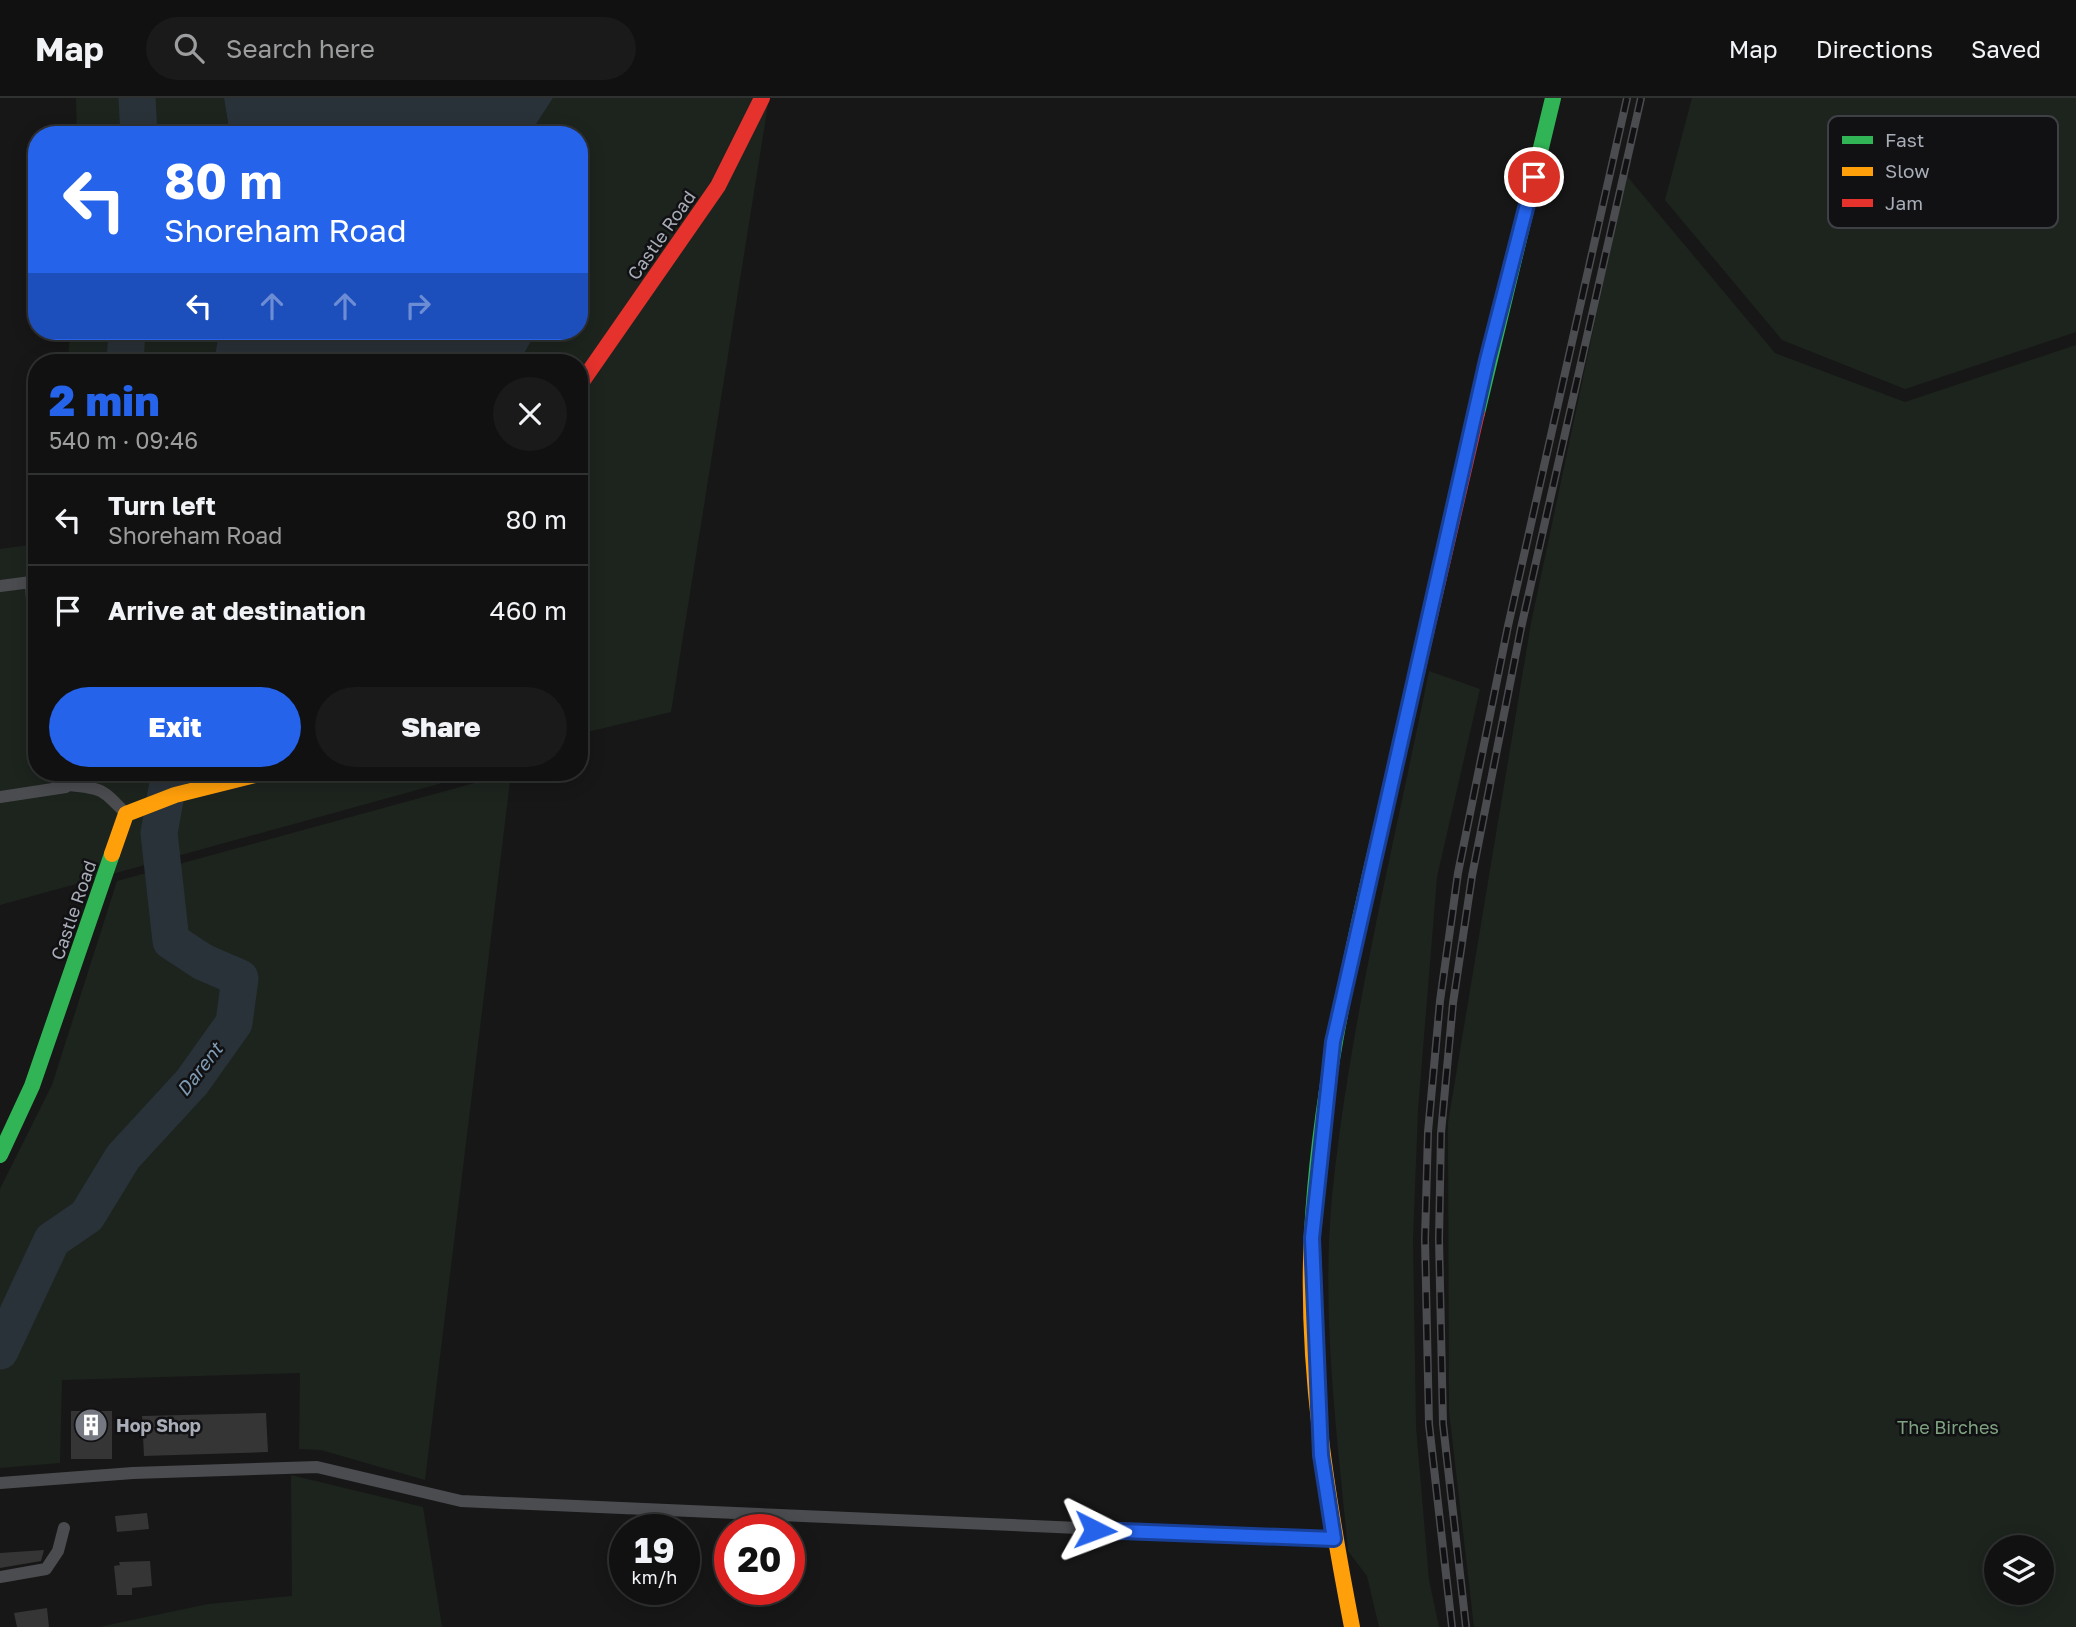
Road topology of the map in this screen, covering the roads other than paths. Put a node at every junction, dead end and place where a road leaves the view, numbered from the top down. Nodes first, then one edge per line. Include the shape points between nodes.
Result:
1 (762, 98) edge
2 (1553, 98) edge
3 (588, 373) edge
4 (28, 582) edge
5 (0, 586) edge
6 (59, 781) edge
7 (231, 781) edge
8 (66, 787) junction
9 (0, 797) edge
10 (126, 814) junction
11 (0, 1155) edge
12 (0, 1483) edge
13 (64, 1528) dead end
14 (1334, 1539) junction
15 (0, 1577) edge
16 (1352, 1627) edge

1 - 3 main road, Castle Road via 718,186
2 - 14 main road via 1487,360 1333,1042 1312,1238 1321,1455
4 - 5 lane
6 - 8 lane
7 - 10 main road via 152,802
8 - 9 lane
8 - 10 lane via 95,789
10 - 11 main road, Castle Road via 32,1086
12 - 14 lane via 317,1467 461,1501
13 - 15 lane via 58,1551 46,1569
14 - 16 main road

